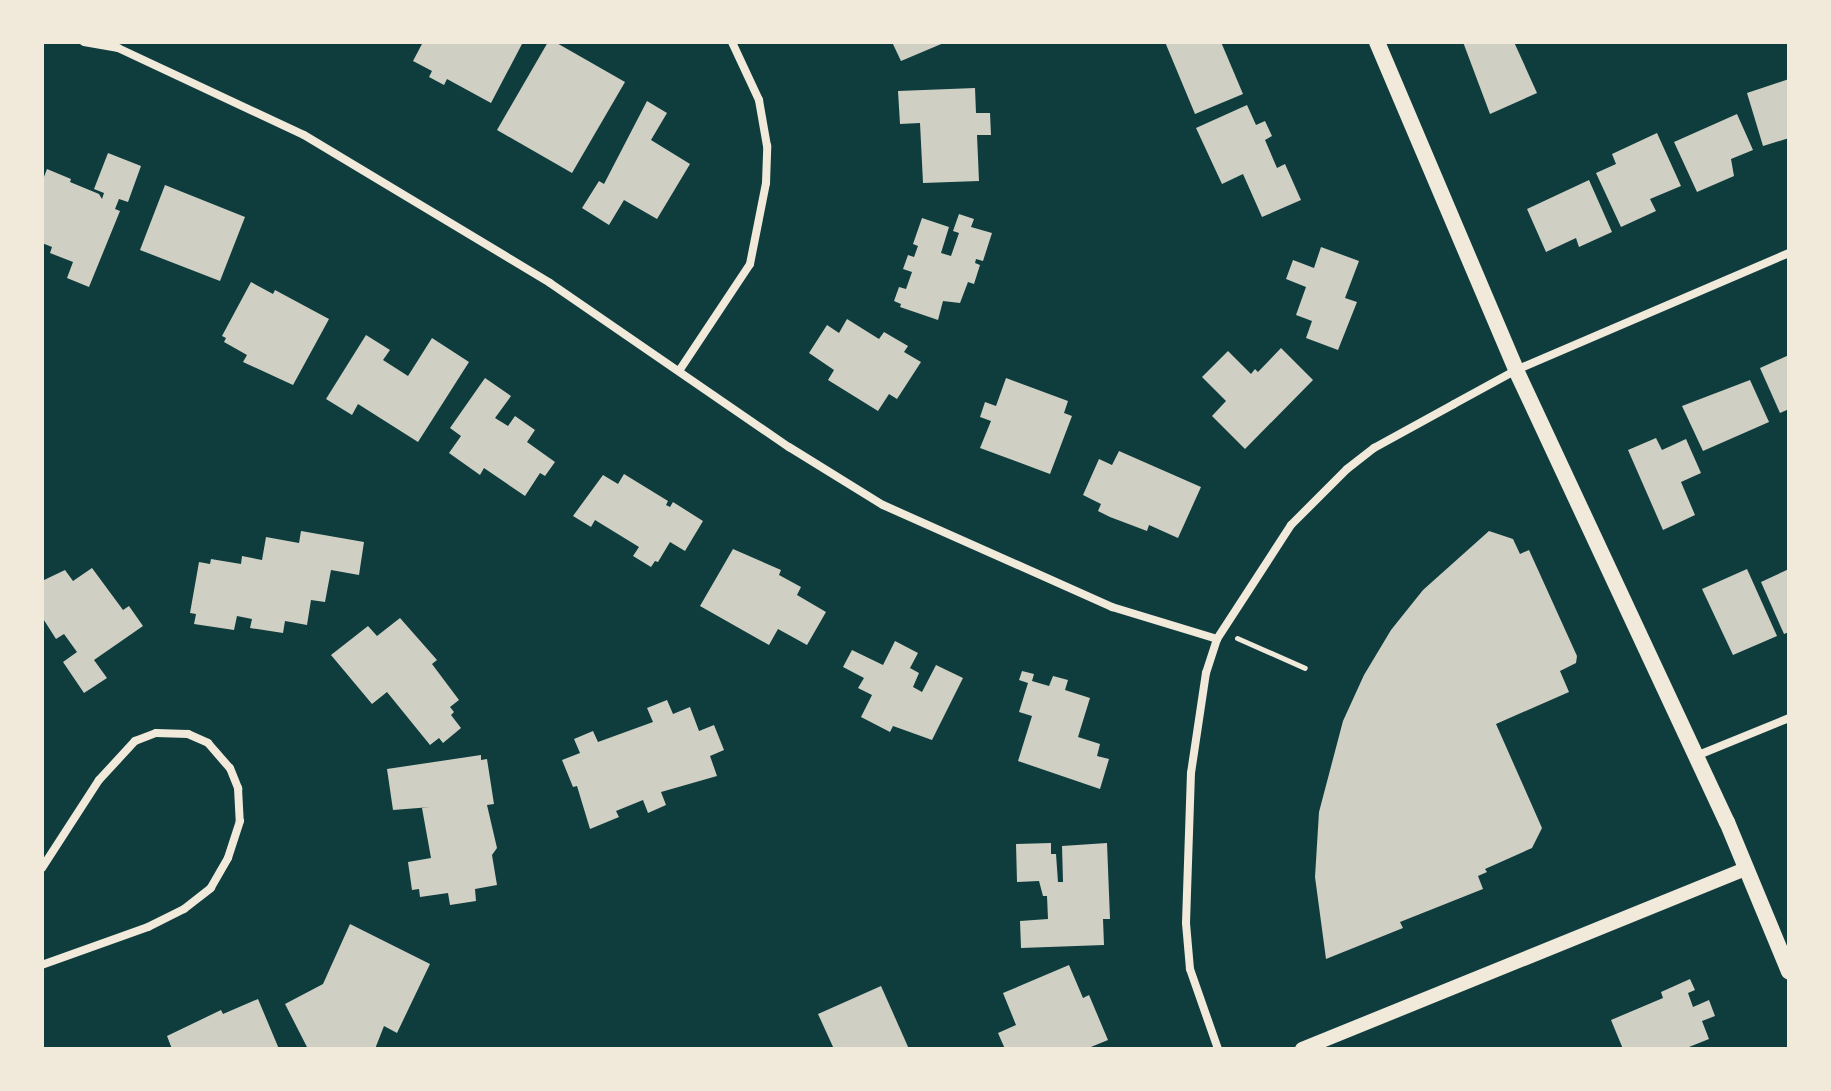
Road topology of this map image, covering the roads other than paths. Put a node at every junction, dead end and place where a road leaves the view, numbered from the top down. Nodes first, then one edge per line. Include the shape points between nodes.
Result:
1 (84, 42) edge
2 (732, 42) edge
3 (1377, 42) edge
4 (120, 45) edge
5 (1789, 253) edge
6 (1516, 370) junction
7 (679, 371) junction
8 (1220, 635) junction
9 (1789, 718) edge
10 (1696, 756) junction
11 (42, 868) edge
12 (1746, 869) junction
13 (42, 965) edge
14 (1789, 972) edge
15 (1330, 1044) edge
16 (1218, 1049) edge
17 (1302, 1049) edge

1 - 4 street
2 - 7 street via 759,100 767,146 762,209 750,264
3 - 6 main road
4 - 7 street via 304,135 509,257
5 - 6 street
6 - 8 street via 1374,448 1347,469 1291,525
6 - 10 main road
7 - 8 street via 883,505 1112,607
8 - 16 street via 1206,673 1191,773 1186,923 1193,983
9 - 10 street
10 - 12 main road
11 - 13 street via 99,780 135,741 156,733 188,734 208,743 230,768 238,788 240,821 211,888 148,927
12 - 14 main road
12 - 15 street
15 - 17 street

